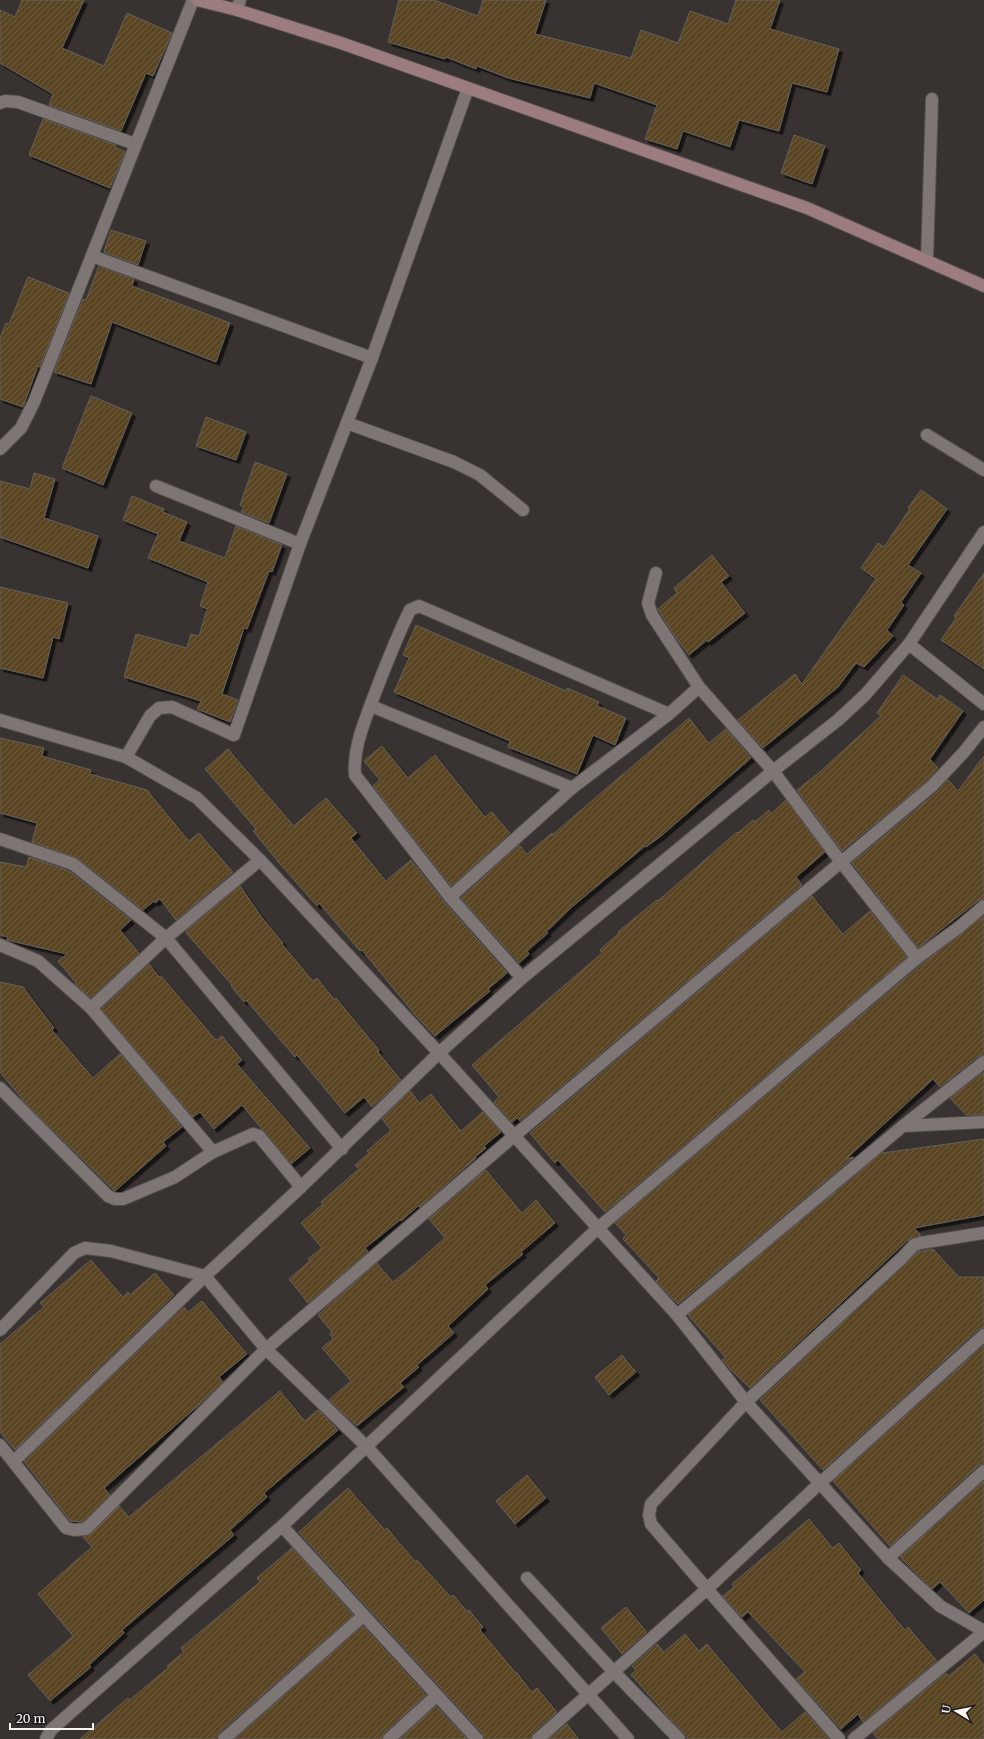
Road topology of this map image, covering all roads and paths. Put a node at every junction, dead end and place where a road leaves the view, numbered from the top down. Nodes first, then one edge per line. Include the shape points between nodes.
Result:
1 (193, 0) edge
2 (197, 0) edge
3 (238, 5) edge
4 (468, 88) junction
5 (932, 99) dead end
6 (0, 103) edge
7 (135, 144) junction
8 (92, 256) junction
9 (926, 260) junction
10 (984, 286) edge
11 (372, 358) junction
12 (347, 423) junction
13 (927, 435) dead end
14 (0, 449) edge
15 (984, 470) edge
16 (156, 486) dead end
17 (523, 510) dead end
18 (984, 532) edge
19 (300, 544) junction
20 (656, 573) dead end
21 (909, 644) junction
22 (699, 687) junction
23 (984, 704) edge
24 (371, 706) junction
25 (669, 714) junction
26 (0, 720) edge
27 (984, 727) edge
28 (126, 757) junction
29 (772, 771) junction
30 (572, 788) junction
31 (0, 839) edge
32 (260, 860) junction
33 (841, 862) junction
34 (450, 897) junction
35 (984, 906) edge
36 (166, 938) junction
37 (0, 945) edge
38 (917, 958) junction
39 (522, 978) junction
40 (91, 1008) junction
41 (439, 1053) junction
42 (984, 1062) edge
43 (0, 1088) edge
44 (984, 1122) edge
45 (903, 1126) junction
46 (514, 1136) junction
47 (342, 1149) junction
48 (213, 1152) junction
49 (301, 1187) junction
50 (598, 1228) junction
51 (984, 1233) edge
52 (205, 1276) junction
53 (677, 1315) junction
54 (0, 1330) edge
55 (984, 1335) edge
56 (266, 1349) junction
57 (746, 1402) junction
58 (0, 1445) edge
59 (367, 1447) junction
60 (14, 1462) junction
61 (984, 1471) edge
62 (820, 1483) junction
63 (282, 1526) junction
64 (888, 1558) junction
65 (527, 1578) dead end
66 (707, 1589) junction
67 (363, 1616) junction
68 (984, 1632) edge
69 (613, 1671) junction
70 (588, 1694) junction
71 (436, 1696) junction
72 (46, 1739) edge
73 (224, 1739) edge
74 (389, 1739) edge
75 (477, 1739) edge
76 (538, 1739) edge
77 (628, 1739) edge
78 (679, 1739) edge
79 (839, 1739) edge
80 (854, 1739) edge

1 - 7 street
2 - 3 street
3 - 4 street
4 - 9 street via 807,208
4 - 11 street
5 - 9 street
6 - 7 street via 18,102
7 - 8 street
8 - 11 street
8 - 14 street via 34,402 21,428
9 - 10 street
11 - 12 street
12 - 17 street via 454,462 480,475
12 - 19 street
13 - 15 street
16 - 19 street
18 - 21 street
19 - 28 street via 234,735 172,707 158,708 150,716
20 - 22 street via 648,603 652,615
21 - 23 street
21 - 29 street via 865,695 838,720
22 - 25 street
22 - 29 street
24 - 25 street via 393,645 410,610 419,606
24 - 30 street
24 - 34 street via 354,758 355,775
25 - 30 street
26 - 28 street
27 - 33 street via 932,786
28 - 32 street via 196,798
29 - 33 street
29 - 39 street
30 - 34 street
31 - 36 street via 73,864
32 - 36 street
32 - 41 street
33 - 38 street
33 - 46 street
34 - 39 street
35 - 38 street
36 - 40 street
36 - 47 street
37 - 40 street via 38,961
38 - 50 street
39 - 41 street
40 - 48 street
41 - 46 street
41 - 47 street
42 - 45 street
43 - 48 street via 108,1196 115,1199 123,1199 175,1177
44 - 45 street
45 - 53 street
46 - 50 street
46 - 56 street
47 - 49 street
48 - 49 street via 248,1134 259,1136
49 - 52 street
50 - 53 street
50 - 59 street
51 - 57 street via 914,1245
52 - 54 street via 111,1251 85,1248 74,1253
52 - 56 street
52 - 60 street
53 - 57 street
55 - 62 street
56 - 59 street
56 - 60 street via 86,1529 66,1528
57 - 62 street
57 - 66 street via 651,1504 651,1524
58 - 60 street
59 - 63 street
59 - 70 street
61 - 64 street
62 - 64 street
62 - 66 street
63 - 67 street
63 - 72 street via 51,1730
64 - 68 street via 940,1606
65 - 69 street
66 - 69 street
66 - 79 street
67 - 71 street
67 - 73 street
68 - 80 street
69 - 70 street
69 - 78 street
70 - 76 street
70 - 77 street
71 - 74 street
71 - 75 street

